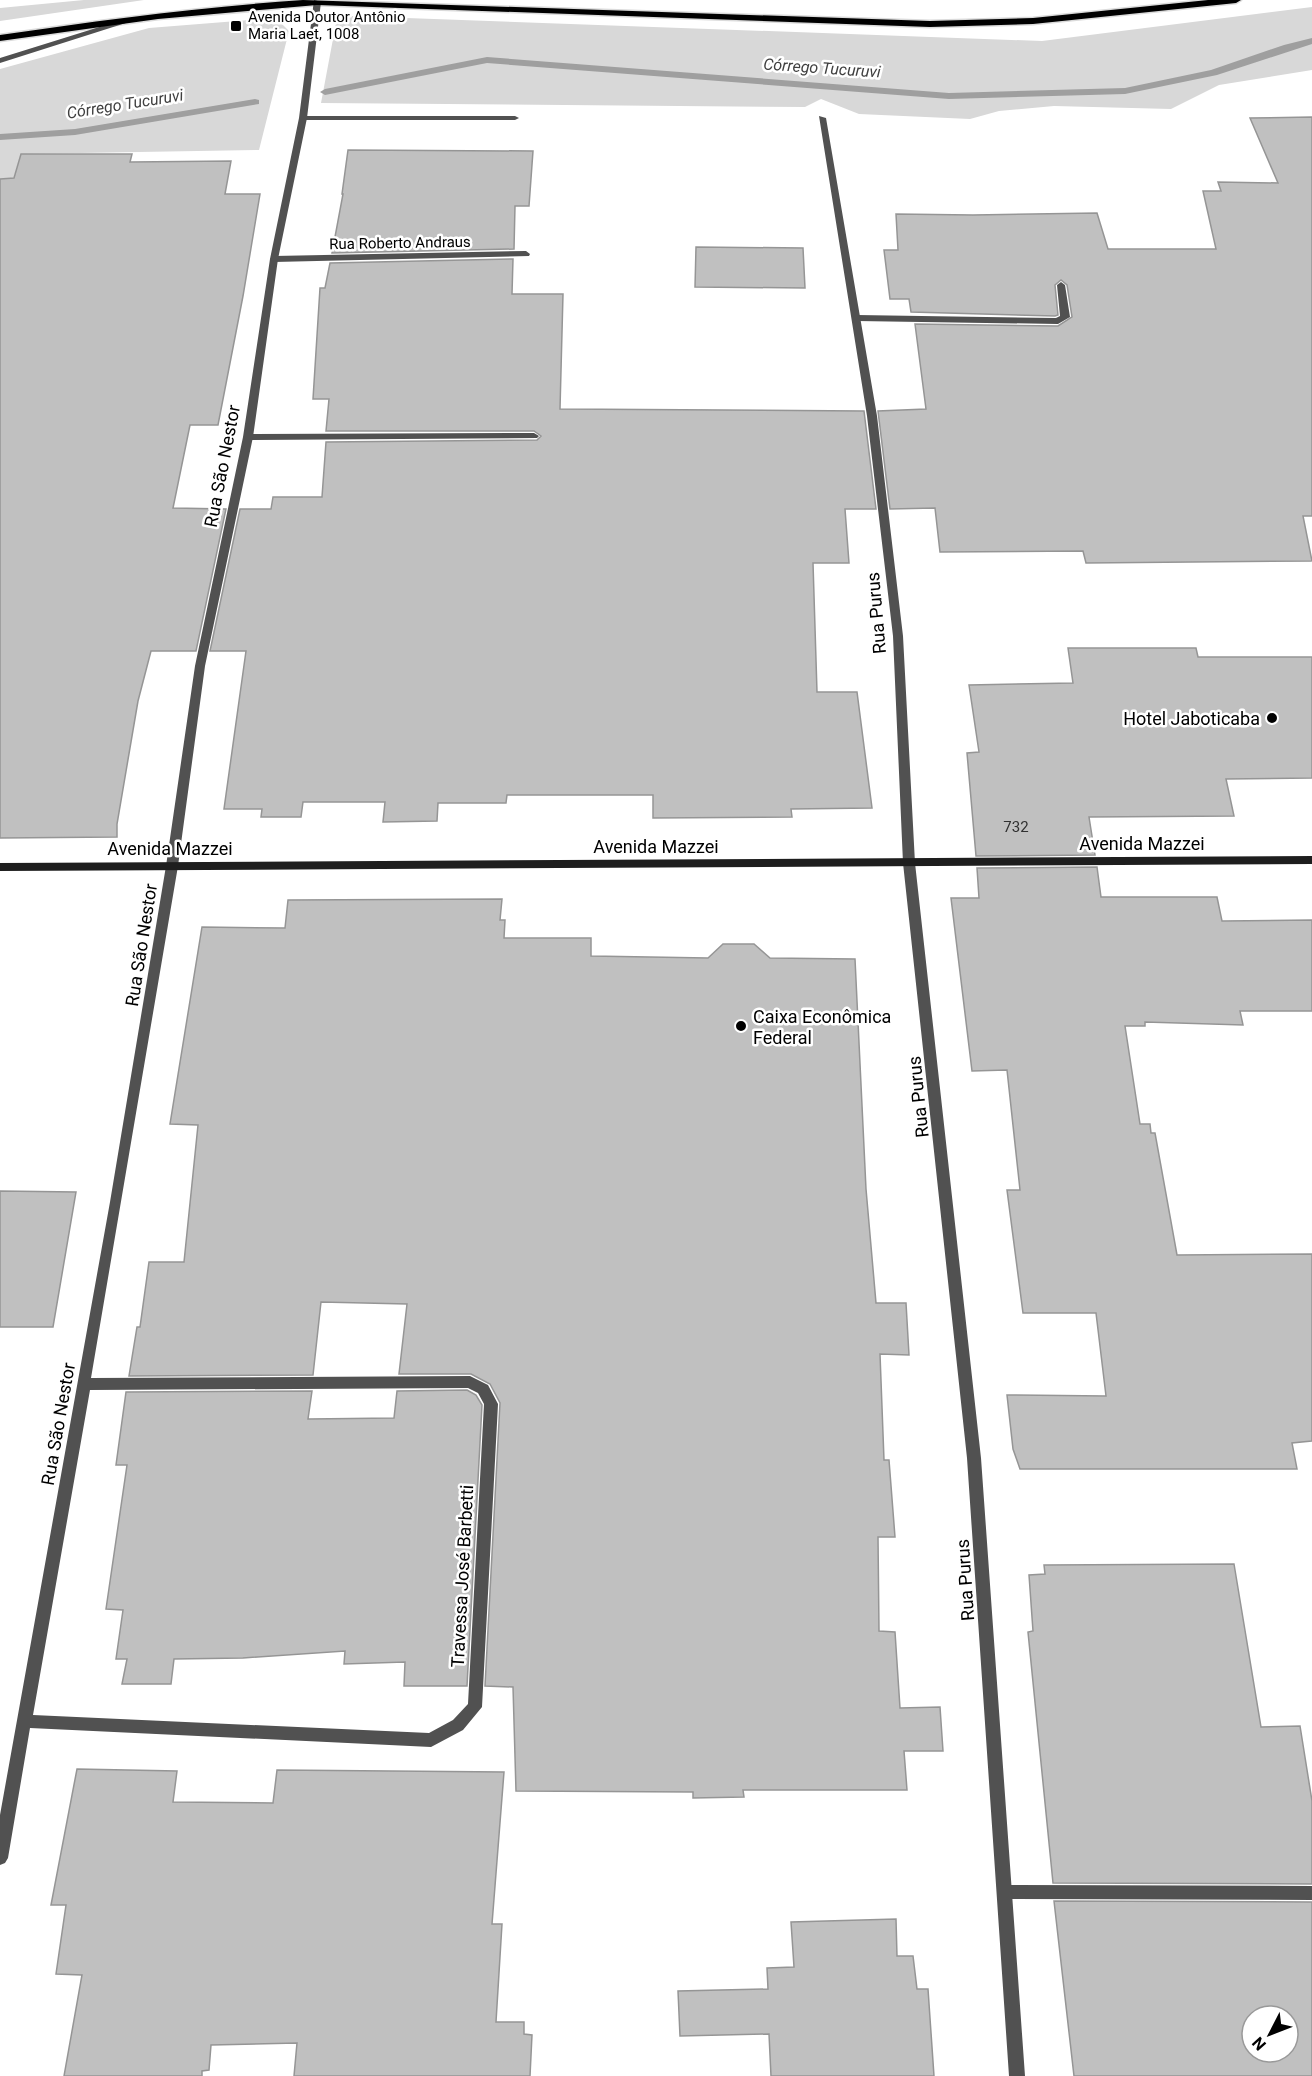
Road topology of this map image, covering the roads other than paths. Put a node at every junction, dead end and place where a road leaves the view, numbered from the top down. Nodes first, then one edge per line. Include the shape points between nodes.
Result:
1 (1236, 0) edge
2 (317, 2) junction
3 (140, 17) junction
4 (0, 38) edge
5 (0, 61) edge
6 (515, 117) dead end
7 (303, 118) junction
8 (822, 118) dead end
9 (526, 254) dead end
10 (274, 259) junction
11 (1061, 285) dead end
12 (857, 318) junction
13 (534, 436) dead end
14 (248, 437) junction
15 (1312, 860) edge
16 (909, 863) junction
17 (172, 866) junction
18 (0, 867) edge
19 (83, 1384) junction
20 (25, 1721) junction
21 (0, 1858) edge
22 (1006, 1892) junction
23 (1312, 1893) edge
24 (1017, 2076) edge

1 - 2 main road via 1033,21 930,24
2 - 3 main road
2 - 7 street, Rua São Nestor
3 - 4 main road
3 - 5 street
6 - 7 street
7 - 10 street, Rua São Nestor
8 - 12 street, Rua Purus
9 - 10 street, Rua Roberto Andraus
10 - 14 street, Rua São Nestor
11 - 12 street via 1065,317 1058,321
12 - 16 street, Rua Purus via 898,636
13 - 14 street
14 - 17 street, Rua São Nestor via 200,666
15 - 16 street, Avenida Mazzei
16 - 17 street, Avenida Mazzei
16 - 22 street, Rua Purus via 974,1458
17 - 18 street, Avenida Mazzei
17 - 19 street, Rua São Nestor
19 - 20 street, Rua São Nestor
19 - 20 street, Travessa José Barbetti via 470,1382 483,1389 491,1404 475,1707 458,1725 431,1740
20 - 21 street, Rua São Nestor
22 - 23 street
22 - 24 street, Rua Purus

